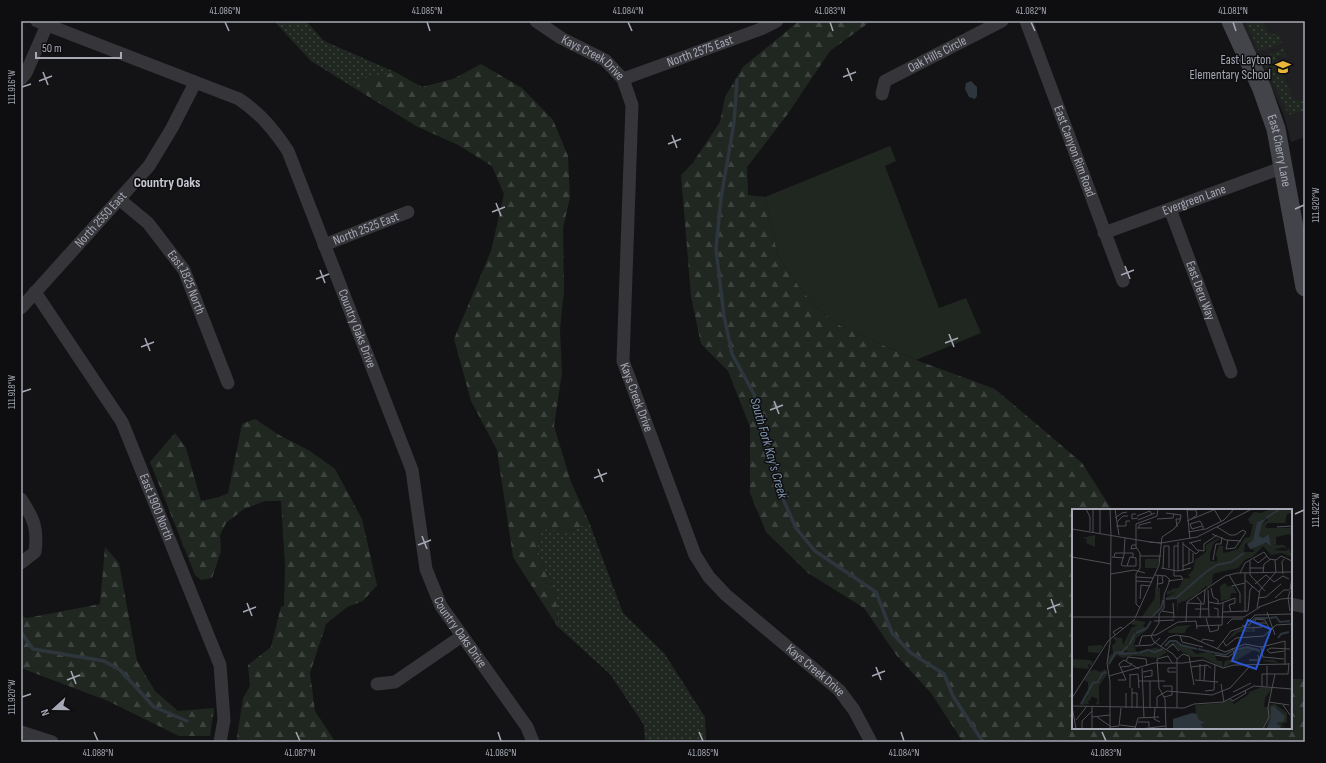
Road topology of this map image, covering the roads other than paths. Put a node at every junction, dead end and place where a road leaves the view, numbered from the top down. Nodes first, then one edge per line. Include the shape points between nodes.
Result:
1 (536, 21) edge
2 (777, 21) edge
3 (1002, 21) edge
4 (1026, 21) edge
5 (1231, 21) edge
6 (42, 23) edge
7 (21, 79) edge
8 (623, 79) junction
9 (195, 83) junction
10 (882, 94) dead end
11 (1284, 167) junction
12 (119, 199) junction
13 (1298, 206) edge
14 (1170, 209) junction
15 (408, 212) dead end
16 (1104, 233) junction
17 (324, 245) junction
18 (1123, 281) dead end
19 (1305, 287) edge
20 (35, 292) junction
21 (21, 308) edge
22 (1231, 372) dead end
23 (228, 383) dead end
24 (21, 499) edge
25 (21, 563) edge
26 (1292, 604) edge
27 (1305, 607) edge
28 (462, 636) junction
29 (377, 684) dead end
30 (21, 732) edge
31 (52, 742) edge
32 (220, 742) edge
33 (533, 742) edge
34 (871, 742) edge

1 - 8 street, Kays Creek Drive via 561,38 605,60
2 - 8 street, North 2575 East
3 - 10 street, Oak Hills Circle via 885,81
4 - 16 street, East Canyon Rim Road
5 - 11 street, East Cherry Lane via 1262,89 1276,129
6 - 7 street via 26,73
6 - 9 street, Country Oaks Drive
8 - 34 street, Kays Creek Drive via 632,105 623,361 695,555 709,577 726,596 840,690
9 - 12 street, North 2550 East via 149,166
9 - 17 street, Country Oaks Drive via 239,99 256,111 272,128 288,151
11 - 13 street, East Cherry Lane
11 - 14 street, Evergreen Lane
12 - 20 street, North 2550 East
12 - 23 street, East 1825 North via 148,223 184,270
13 - 19 street, East Cherry Lane
14 - 16 street, Evergreen Lane
14 - 22 street, East Deru Way
15 - 17 street, North 2525 East
16 - 18 street, East Canyon Rim Road
17 - 28 street, Country Oaks Drive via 412,470 426,569 441,606
20 - 21 street, North 2550 East
20 - 32 street, East 1900 North via 122,422 220,665 224,720
24 - 25 street via 33,518 37,535 35,552
26 - 27 street
28 - 29 street via 396,682
28 - 33 street, Country Oaks Drive via 527,727
30 - 31 street

